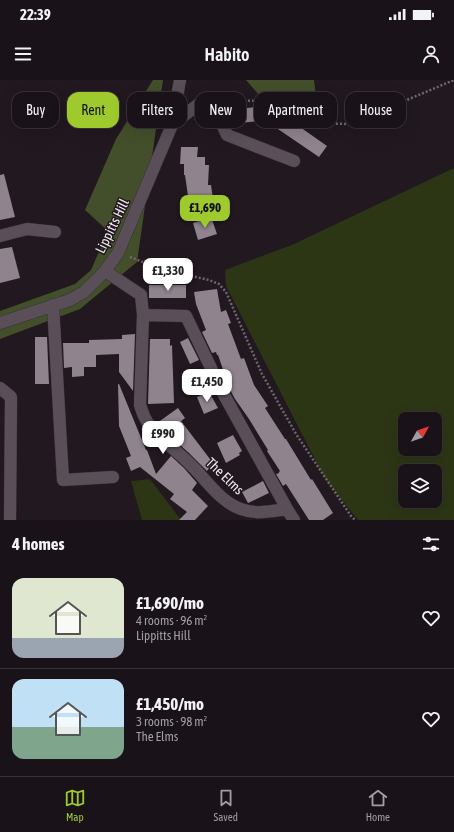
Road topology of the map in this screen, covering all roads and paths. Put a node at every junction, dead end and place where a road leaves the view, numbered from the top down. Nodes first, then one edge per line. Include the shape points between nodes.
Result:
1 (180, 80) edge
2 (454, 80) edge
3 (178, 92) edge
4 (246, 101) edge
5 (195, 107) edge
6 (187, 113) edge
7 (171, 128) edge
8 (224, 128) edge
9 (294, 161) dead end
10 (55, 232) dead end
11 (0, 236) edge
12 (118, 253) junction
13 (105, 271) junction
14 (53, 305) junction
15 (143, 315) junction
16 (0, 323) edge
17 (0, 388) edge
18 (113, 477) dead end
19 (287, 509) junction
20 (10, 520) edge
21 (294, 520) edge
22 (355, 520) edge

1 - 3 street, Lippitts Hill
2 - 4 path via 346,124 319,123 283,108 259,101
5 - 6 street
7 - 12 street, Lippitts Hill
8 - 9 street via 227,135
10 - 11 street via 27,229
12 - 13 street, Lippitts Hill
12 - 22 path via 160,269 219,284 226,292 262,374 296,434
13 - 14 street, Lippitts Hill via 84,292
13 - 15 street, The Elms via 141,295
14 - 16 street, Lippitts Hill
14 - 18 street via 63,480
15 - 19 street via 186,316 224,393
15 - 19 street, The Elms via 140,406 144,418 152,429 224,500 234,506 259,512
17 - 20 street via 11,397
19 - 21 street

